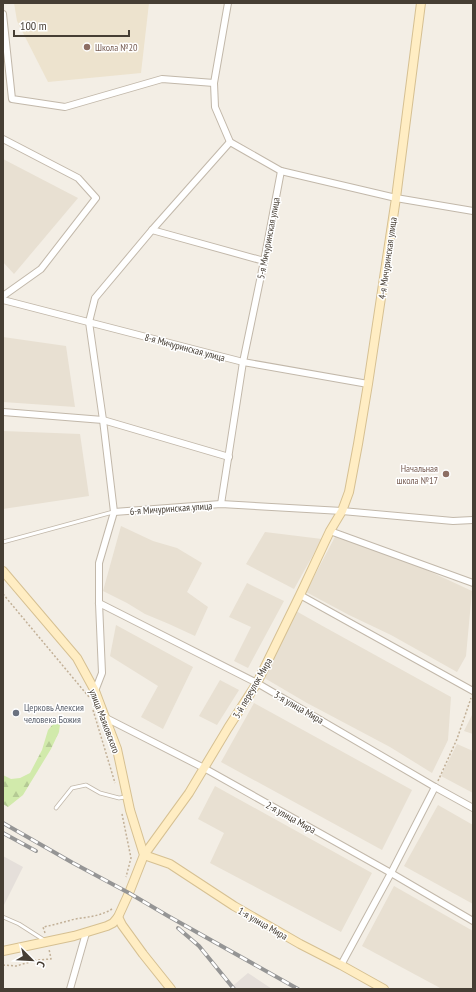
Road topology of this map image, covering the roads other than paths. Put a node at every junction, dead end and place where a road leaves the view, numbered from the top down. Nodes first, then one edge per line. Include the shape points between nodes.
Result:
1 (228, 3) edge
2 (421, 3) edge
3 (3, 14) edge
4 (214, 83) junction
5 (3, 139) edge
6 (230, 142) junction
7 (281, 171) junction
8 (396, 198) junction
9 (473, 211) edge
10 (152, 230) junction
11 (264, 261) junction
12 (3, 296) edge
13 (3, 300) edge
14 (89, 322) junction
15 (243, 362) junction
16 (368, 384) junction
17 (3, 412) edge
18 (103, 420) junction
19 (229, 457) junction
20 (221, 504) junction
21 (342, 511) junction
22 (114, 512) junction
23 (473, 520) edge
24 (330, 531) junction
25 (3, 542) edge
26 (3, 571) edge
27 (473, 583) edge
28 (300, 595) junction
29 (99, 603) junction
30 (257, 683) junction
31 (95, 691) junction
32 (473, 691) edge
33 (106, 718) junction
34 (204, 768) junction
35 (435, 787) junction
36 (127, 797) junction
37 (56, 808) dead end
38 (473, 808) edge
39 (144, 855) junction
40 (391, 873) junction
41 (3, 917) edge
42 (118, 918) junction
43 (473, 921) edge
44 (86, 933) junction
45 (48, 942) junction
46 (3, 951) edge
47 (341, 965) junction
48 (70, 989) edge
49 (171, 989) edge
50 (384, 989) edge

1 - 4 street
2 - 8 street, 4-я Мичуринская улица
3 - 4 street via 12,99 65,107 162,79
4 - 6 street via 215,107
5 - 12 street via 78,178 96,198 41,269
6 - 7 street
6 - 10 street
7 - 8 street
7 - 11 street, 5-я Мичуринская улица
8 - 9 street
8 - 16 street, 4-я Мичуринская улица
10 - 11 street
10 - 14 street via 96,298
11 - 15 street, 5-я Мичуринская улица
13 - 14 street, 8-я Мичуринская улица
14 - 15 street, 8-я Мичуринская улица
14 - 18 street
15 - 16 street, 8-я Мичуринская улица
15 - 19 street, 5-я Мичуринская улица
16 - 21 street, 4-я Мичуринская улица via 349,492
17 - 18 street
18 - 19 street
18 - 22 street
19 - 20 street, 5-я Мичуринская улица
20 - 21 street, 6-я Мичуринская улица
20 - 22 street, 6-я Мичуринская улица
21 - 23 street, 6-я Мичуринская улица via 453,521
21 - 24 street, 3-й переулок Мира
22 - 25 lane, 6-я Мичуринская улица
22 - 29 street via 99,563
24 - 27 street
24 - 28 street, 3-й переулок Мира
26 - 31 street, улица Маяковского via 77,658
28 - 30 street, 3-й переулок Мира
28 - 32 street
29 - 30 street, 3-я улица Мира
29 - 31 street via 102,673
30 - 34 street, 3-й переулок Мира
30 - 35 street, 3-я улица Мира
31 - 33 street, улица Маяковского
33 - 34 street, 2-я улица Мира
33 - 36 street, улица Маяковского via 117,749
34 - 39 street, 3-й переулок Мира
34 - 40 street, 2-я улица Мира
35 - 38 street, 3-я улица Мира
35 - 40 street
36 - 37 lane via 119,798 100,793 86,785 72,788
36 - 39 street, улица Маяковского
39 - 42 street
39 - 47 street, 1-я улица Мира via 170,864 234,906
40 - 43 street, 2-я улица Мира
40 - 47 street
41 - 45 lane
42 - 44 street via 107,926
42 - 49 street
44 - 45 street
44 - 48 street
45 - 46 street
47 - 50 street, 1-я улица Мира

